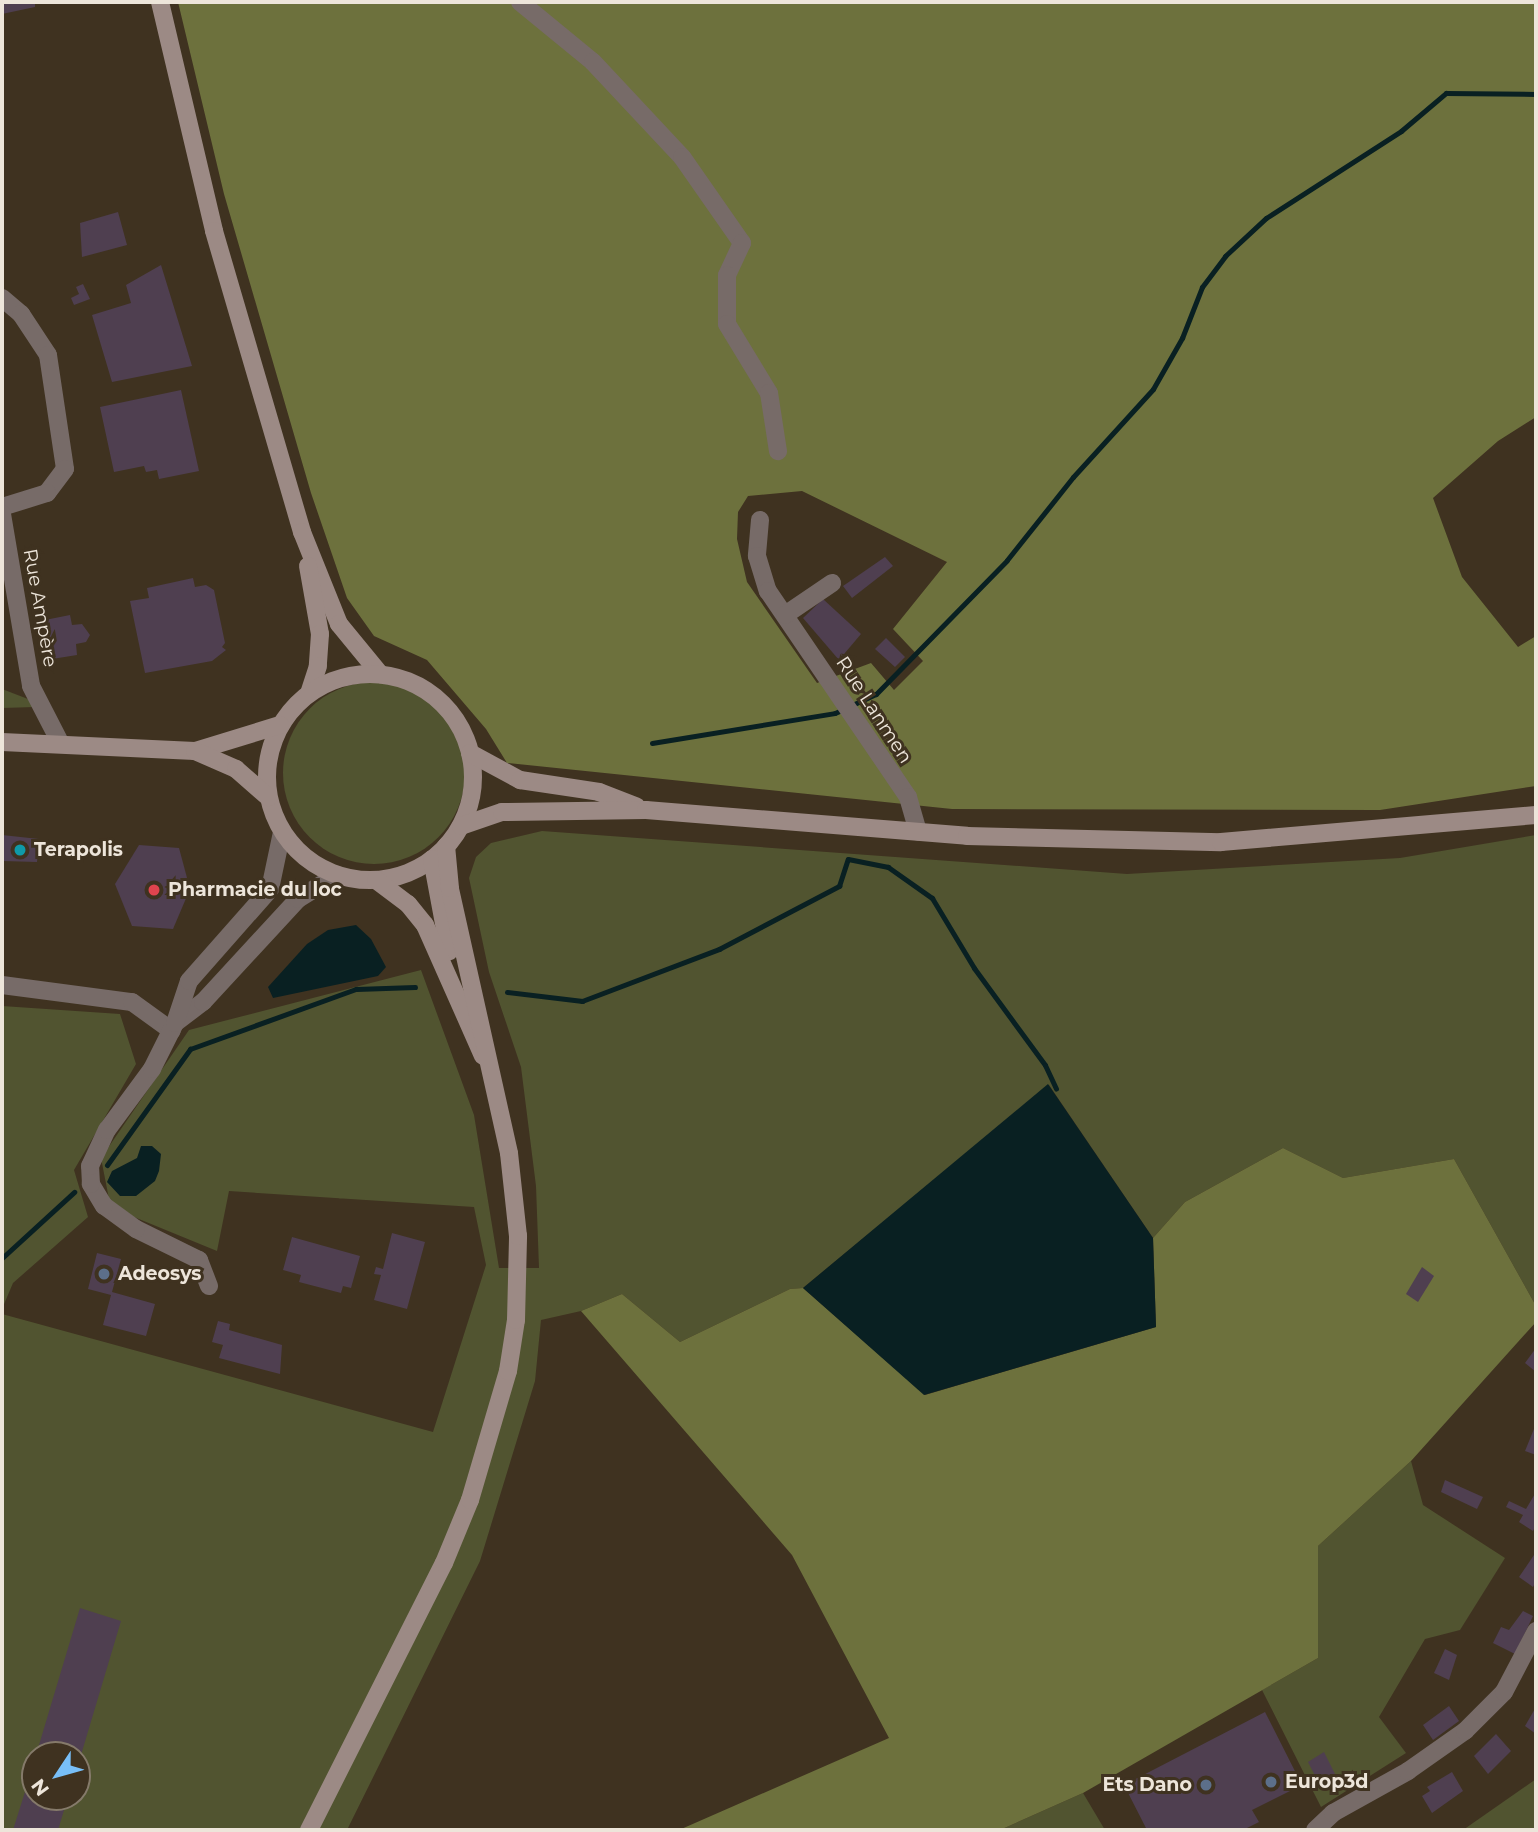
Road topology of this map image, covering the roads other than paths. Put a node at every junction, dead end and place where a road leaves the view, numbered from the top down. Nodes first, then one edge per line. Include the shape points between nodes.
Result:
1 (160, 2) edge
2 (520, 2) edge
3 (2, 298) edge
4 (778, 452) dead end
5 (2, 507) edge
6 (2, 514) edge
7 (760, 520) dead end
8 (302, 532) junction
9 (832, 583) dead end
10 (785, 615) junction
11 (380, 674) junction
12 (309, 693) junction
13 (280, 725) junction
14 (2, 742) edge
15 (61, 744) junction
16 (195, 751) junction
17 (470, 753) junction
18 (268, 797) junction
19 (646, 810) junction
20 (1536, 814) edge
21 (461, 826) junction
22 (282, 832) junction
23 (918, 832) junction
24 (446, 846) junction
25 (432, 859) junction
26 (337, 875) junction
27 (376, 880) junction
28 (2, 985) edge
29 (173, 1027) junction
30 (482, 1028) junction
31 (485, 1059) junction
32 (209, 1286) dead end
33 (1536, 1631) edge
34 (309, 1830) edge
35 (1315, 1830) edge

1 - 8 main road via 214,231
2 - 4 street via 593,62 682,157 742,243 727,275 727,324 769,393
3 - 5 street via 21,314 48,355 65,469 47,494
6 - 15 street, Rue Ampère via 31,686
7 - 10 street, Rue Lanmen via 757,556 768,591
8 - 11 main road via 339,624
8 - 12 main road via 320,634 318,666
9 - 10 street
10 - 23 street, Rue Lanmen via 908,797
11 - 12 main road via 343,677
11 - 17 main road via 428,691 462,729
12 - 13 main road
13 - 16 main road
13 - 18 main road via 266,772
14 - 15 main road
15 - 16 main road
16 - 18 main road via 236,769
17 - 19 main road via 520,780 600,792
17 - 21 main road via 472,790
18 - 22 main road
19 - 21 main road via 502,812
19 - 23 main road
20 - 23 main road via 1221,842 1082,842
21 - 24 main road
22 - 26 main road via 297,850
22 - 29 street via 270,889 189,981
24 - 25 main road
24 - 30 main road via 450,888
25 - 27 main road via 415,870
25 - 30 main road via 444,938 469,1007
26 - 27 main road
26 - 29 street via 298,899 203,1002
27 - 31 main road via 425,925
28 - 29 street via 132,1002
29 - 32 street via 152,1069 107,1130 92,1157 89,1176 104,1206 136,1229 199,1260
30 - 31 main road
31 - 34 main road via 509,1153 518,1236 508,1371 492,1434 444,1563
33 - 35 street via 1504,1692 1465,1731 1408,1771 1333,1813

